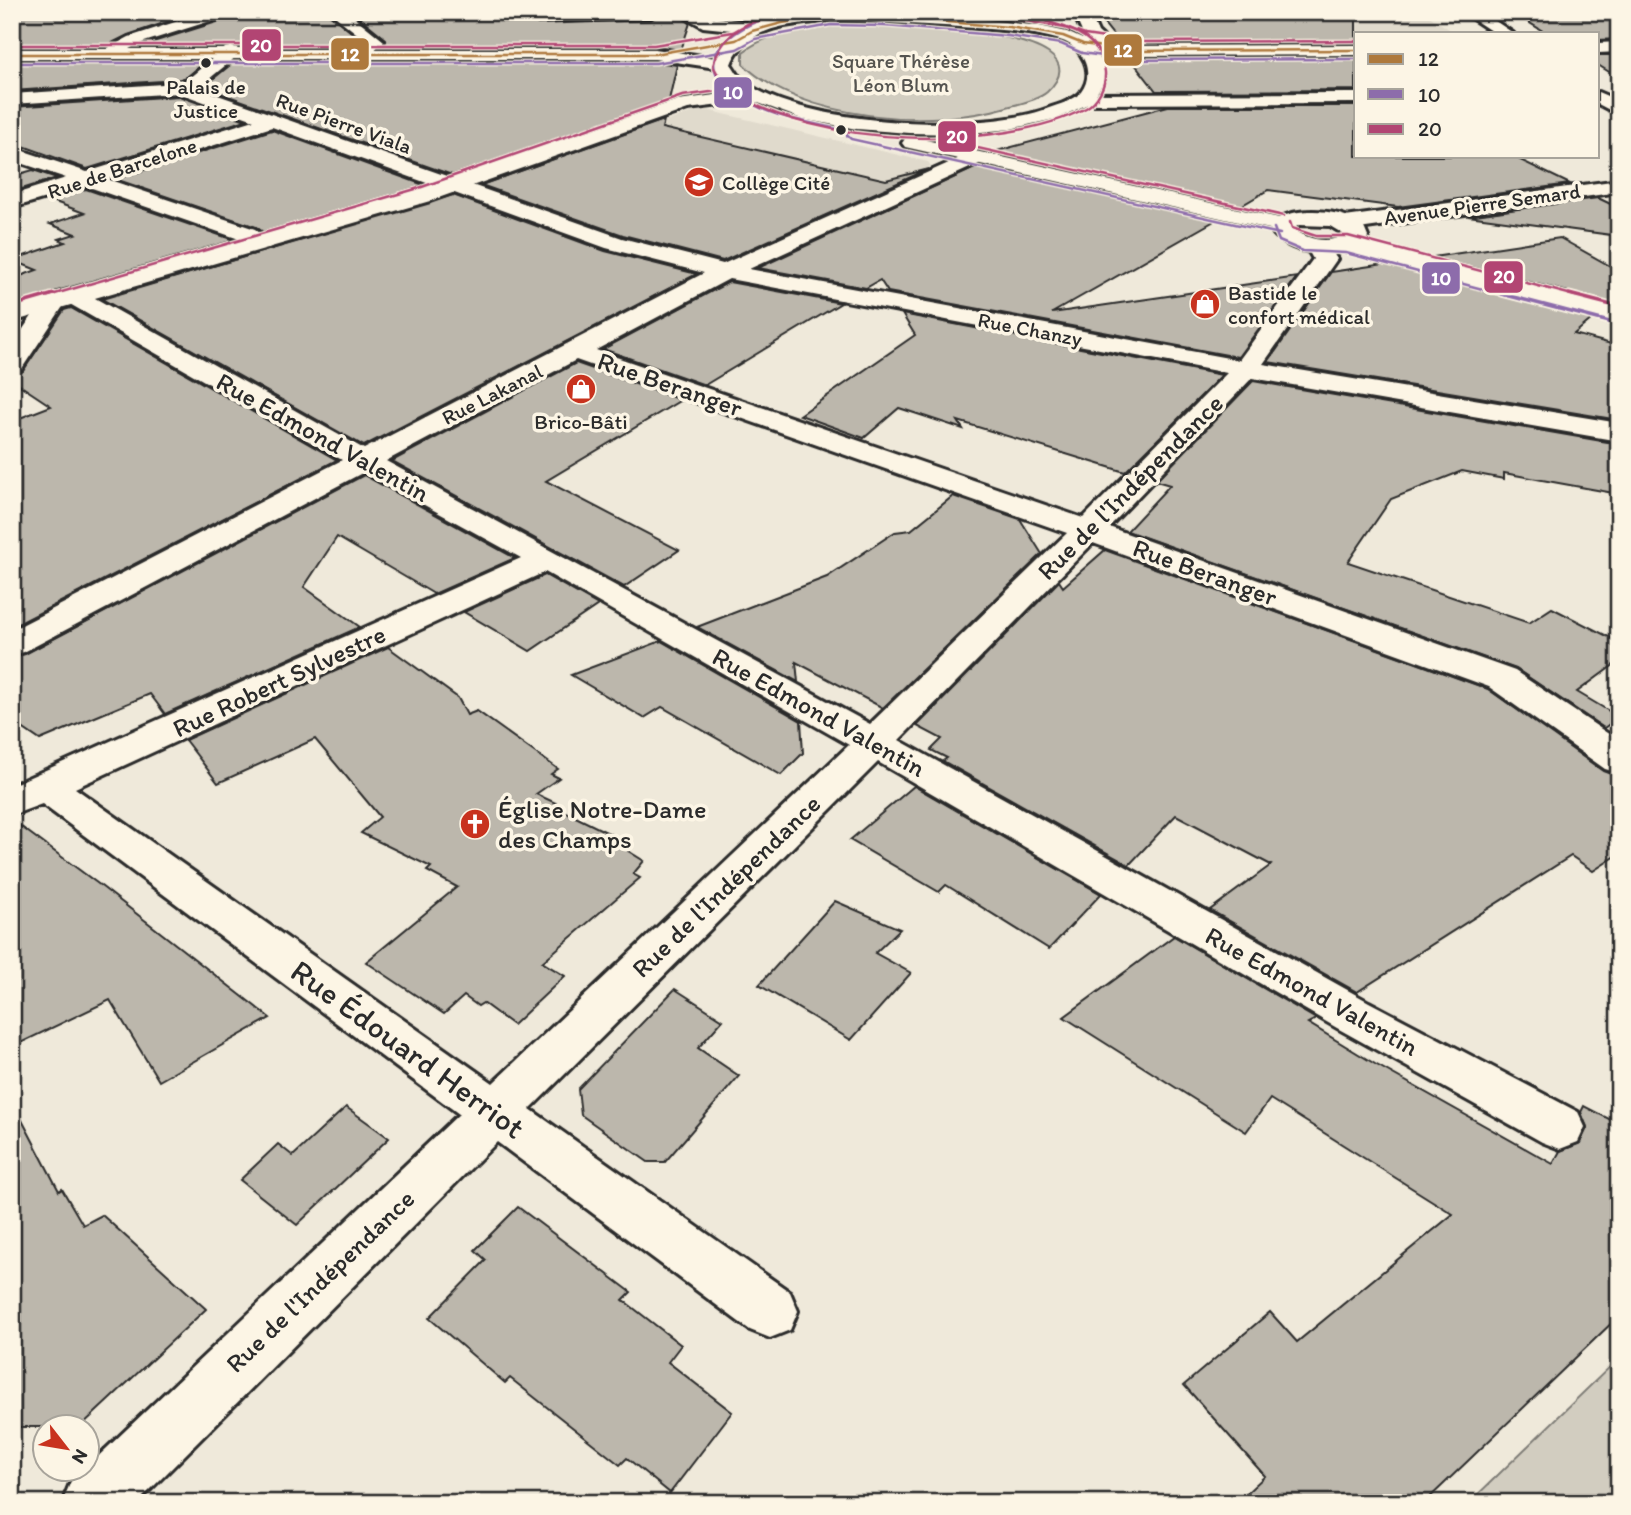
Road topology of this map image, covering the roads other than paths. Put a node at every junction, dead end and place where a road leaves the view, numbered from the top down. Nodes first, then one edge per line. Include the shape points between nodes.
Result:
1 (223, 12) edge
2 (338, 12) edge
3 (651, 12) edge
4 (684, 12) edge
5 (851, 12) edge
6 (1081, 12) edge
7 (1480, 12) edge
8 (1471, 13) edge
9 (538, 16) dead end
10 (830, 16) junction
11 (760, 28) junction
12 (1502, 32) edge
13 (736, 40) junction
14 (1089, 41) junction
15 (1619, 47) edge
16 (1600, 48) edge
17 (1354, 50) edge
18 (362, 51) junction
19 (1131, 51) junction
20 (231, 52) junction
21 (107, 53) junction
22 (12, 54) edge
23 (654, 54) junction
24 (1094, 62) junction
25 (722, 64) junction
26 (181, 88) junction
27 (754, 94) junction
28 (1354, 98) edge
29 (1600, 98) edge
30 (12, 99) edge
31 (1085, 99) junction
32 (1619, 109) edge
33 (1026, 120) junction
34 (271, 121) junction
35 (844, 121) junction
36 (12, 153) edge
37 (978, 157) junction
38 (86, 179) junction
39 (1093, 182) junction
40 (452, 186) junction
41 (1619, 186) edge
42 (12, 202) edge
43 (1322, 234) junction
44 (261, 243) junction
45 (727, 272) junction
46 (65, 302) junction
47 (12, 315) edge
48 (1619, 316) edge
49 (575, 351) junction
50 (12, 364) edge
51 (1246, 369) junction
52 (1619, 432) edge
53 (363, 460) junction
54 (1088, 530) junction
55 (546, 559) junction
56 (12, 643) edge
57 (874, 743) junction
58 (1619, 760) edge
59 (29, 794) edge
60 (493, 1111) junction
61 (1560, 1127) dead end
62 (770, 1311) dead end
63 (93, 1503) edge

1 - 21 street
2 - 18 street via 376,41
3 - 9 street
4 - 11 street via 703,22
5 - 10 street
6 - 14 street
7 - 8 street
8 - 12 street
10 - 11 street
10 - 14 street via 981,24
11 - 13 street
13 - 23 street
13 - 25 street via 724,52
14 - 19 street
14 - 24 street
15 - 16 street
17 - 19 street
18 - 20 street
18 - 23 street
19 - 24 street
20 - 21 street
20 - 26 street via 194,83
21 - 22 street
23 - 25 street
24 - 31 street via 1093,87
25 - 27 street via 736,84
26 - 30 street
26 - 34 street, Rue Pierre Viala
27 - 35 street via 781,106
27 - 40 street via 685,104
28 - 31 street
29 - 32 street
31 - 33 street
33 - 35 street via 976,127 909,128
33 - 39 street via 1013,143
34 - 38 street, Rue de Barcelone
34 - 40 street, Rue Pierre Viala
35 - 37 street via 853,130
36 - 38 street
37 - 39 street
37 - 45 street, Rue Lakanal
38 - 42 street, Rue de Barcelone
38 - 44 street via 247,234
39 - 43 street
40 - 44 street
40 - 45 street, Rue Chanzy via 614,243
41 - 43 street, Avenue Pierre Semard
43 - 48 street
43 - 51 street, Rue de l'Indépendance via 1325,259
44 - 46 street
45 - 49 street, Rue Lakanal
45 - 51 street, Rue Chanzy
46 - 47 street
46 - 50 street
46 - 53 street, Rue Edmond Valentin
49 - 53 street, Rue Lakanal
49 - 54 street, Rue Beranger
51 - 52 street, Rue Chanzy
51 - 54 street, Rue de l'Indépendance
53 - 55 street, Rue Edmond Valentin
53 - 56 street, Rue Lakanal
54 - 57 street, Rue de l'Indépendance
54 - 58 street, Rue Beranger via 1502,679
55 - 57 street, Rue Edmond Valentin
55 - 59 street, Rue Robert Sylvestre
57 - 60 street, Rue de l'Indépendance
57 - 61 street, Rue Edmond Valentin
59 - 60 street, Rue Édouard Herriot
60 - 62 street, Rue Édouard Herriot
60 - 63 street, Rue de l'Indépendance

